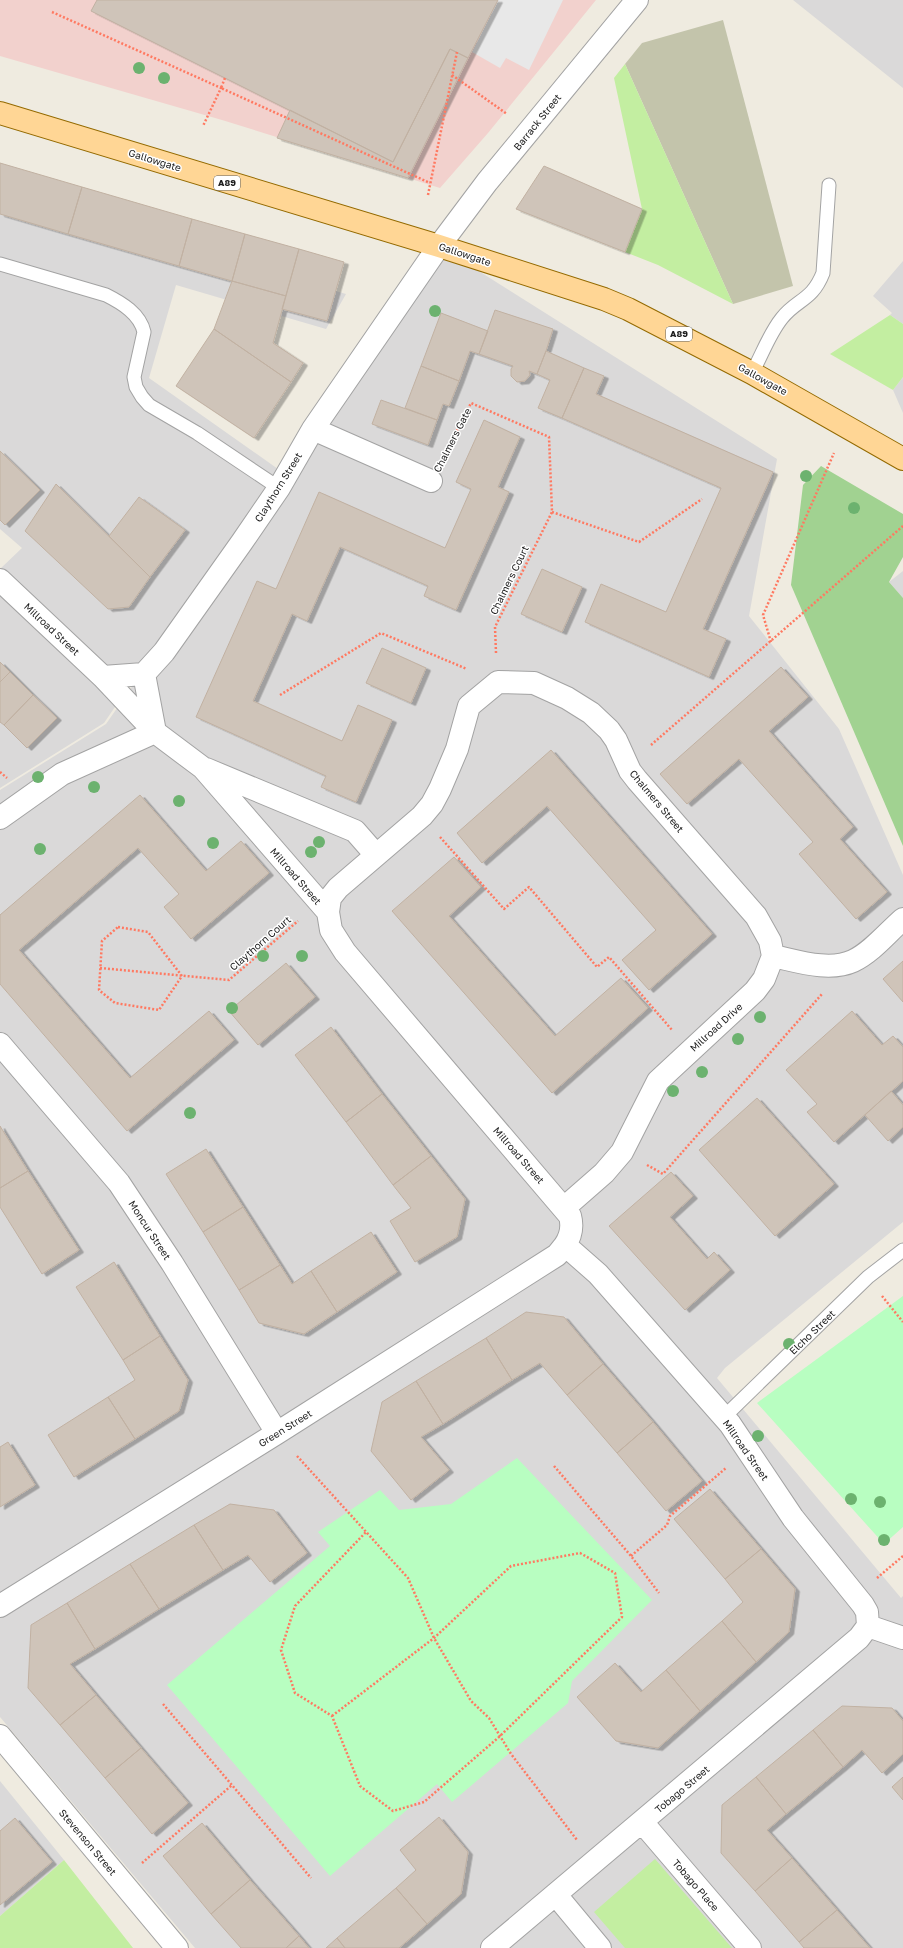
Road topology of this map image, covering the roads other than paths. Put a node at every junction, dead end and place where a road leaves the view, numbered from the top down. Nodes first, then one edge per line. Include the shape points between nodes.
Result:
1 (637, 0) edge
2 (0, 113) edge
3 (829, 185) dead end
4 (439, 246) junction
5 (0, 264) edge
6 (752, 373) junction
7 (313, 429) junction
8 (903, 459) edge
9 (431, 481) road end
10 (279, 488) junction
11 (0, 580) edge
12 (144, 674) junction
13 (103, 677) junction
14 (155, 732) junction
15 (202, 768) junction
16 (0, 818) edge
17 (376, 855) junction
18 (324, 907) junction
19 (903, 919) edge
20 (773, 956) junction
21 (0, 1044) edge
22 (564, 1208) junction
23 (565, 1245) junction
24 (903, 1250) edge
25 (724, 1417) junction
26 (277, 1434) junction
27 (0, 1606) edge
28 (868, 1626) junction
29 (903, 1638) edge
30 (0, 1736) edge
31 (642, 1822) junction
32 (556, 1895) junction
33 (177, 1948) edge
34 (492, 1948) edge
35 (600, 1948) edge
36 (750, 1948) edge

1 - 4 street, Barrack Street via 487,182
2 - 4 main road, Gallowgate / A89
3 - 6 lane via 819,283 811,294 782,317
4 - 6 main road, Gallowgate / A89 via 628,309
4 - 7 street, Claythorn Street
5 - 10 lane via 106,295 128,308 142,325 144,332 134,377 142,397 149,405 186,426
6 - 8 main road, Gallowgate / A89
7 - 9 street, Chalmers Gate
7 - 10 street, Claythorn Street
10 - 12 street, Claythorn Street via 164,652
11 - 13 street, Millroad Street
12 - 13 street
12 - 14 street
13 - 14 street, Millroad Street
14 - 15 street, Millroad Street
14 - 16 street via 62,774
15 - 17 street via 355,831
15 - 18 street, Millroad Street
17 - 18 street via 334,893
17 - 20 street, Chalmers Street via 422,816 432,804 457,748 469,706 498,682 534,683 580,706 609,730 636,780 752,910 770,941
18 - 22 street, Millroad Street via 331,930 344,952
19 - 20 street via 862,955 845,963 825,965
20 - 22 street, Millroad Drive via 756,991 658,1081 622,1152 604,1173
21 - 26 street, Moncur Street via 119,1183 172,1263
22 - 23 street, Millroad Street via 572,1223
23 - 25 street, Millroad Street via 598,1274
23 - 26 street, Green Street via 557,1255
24 - 25 lane, Elcho Street via 868,1277
25 - 28 street, Millroad Street via 793,1518 863,1605 867,1612
26 - 27 street, Green Street
28 - 29 street
28 - 31 street, Tobago Street via 858,1638
30 - 33 street, Stevenson Street
31 - 32 street, Tobago Street
31 - 36 street, Tobago Place
32 - 34 street, Tobago Street
32 - 35 street

